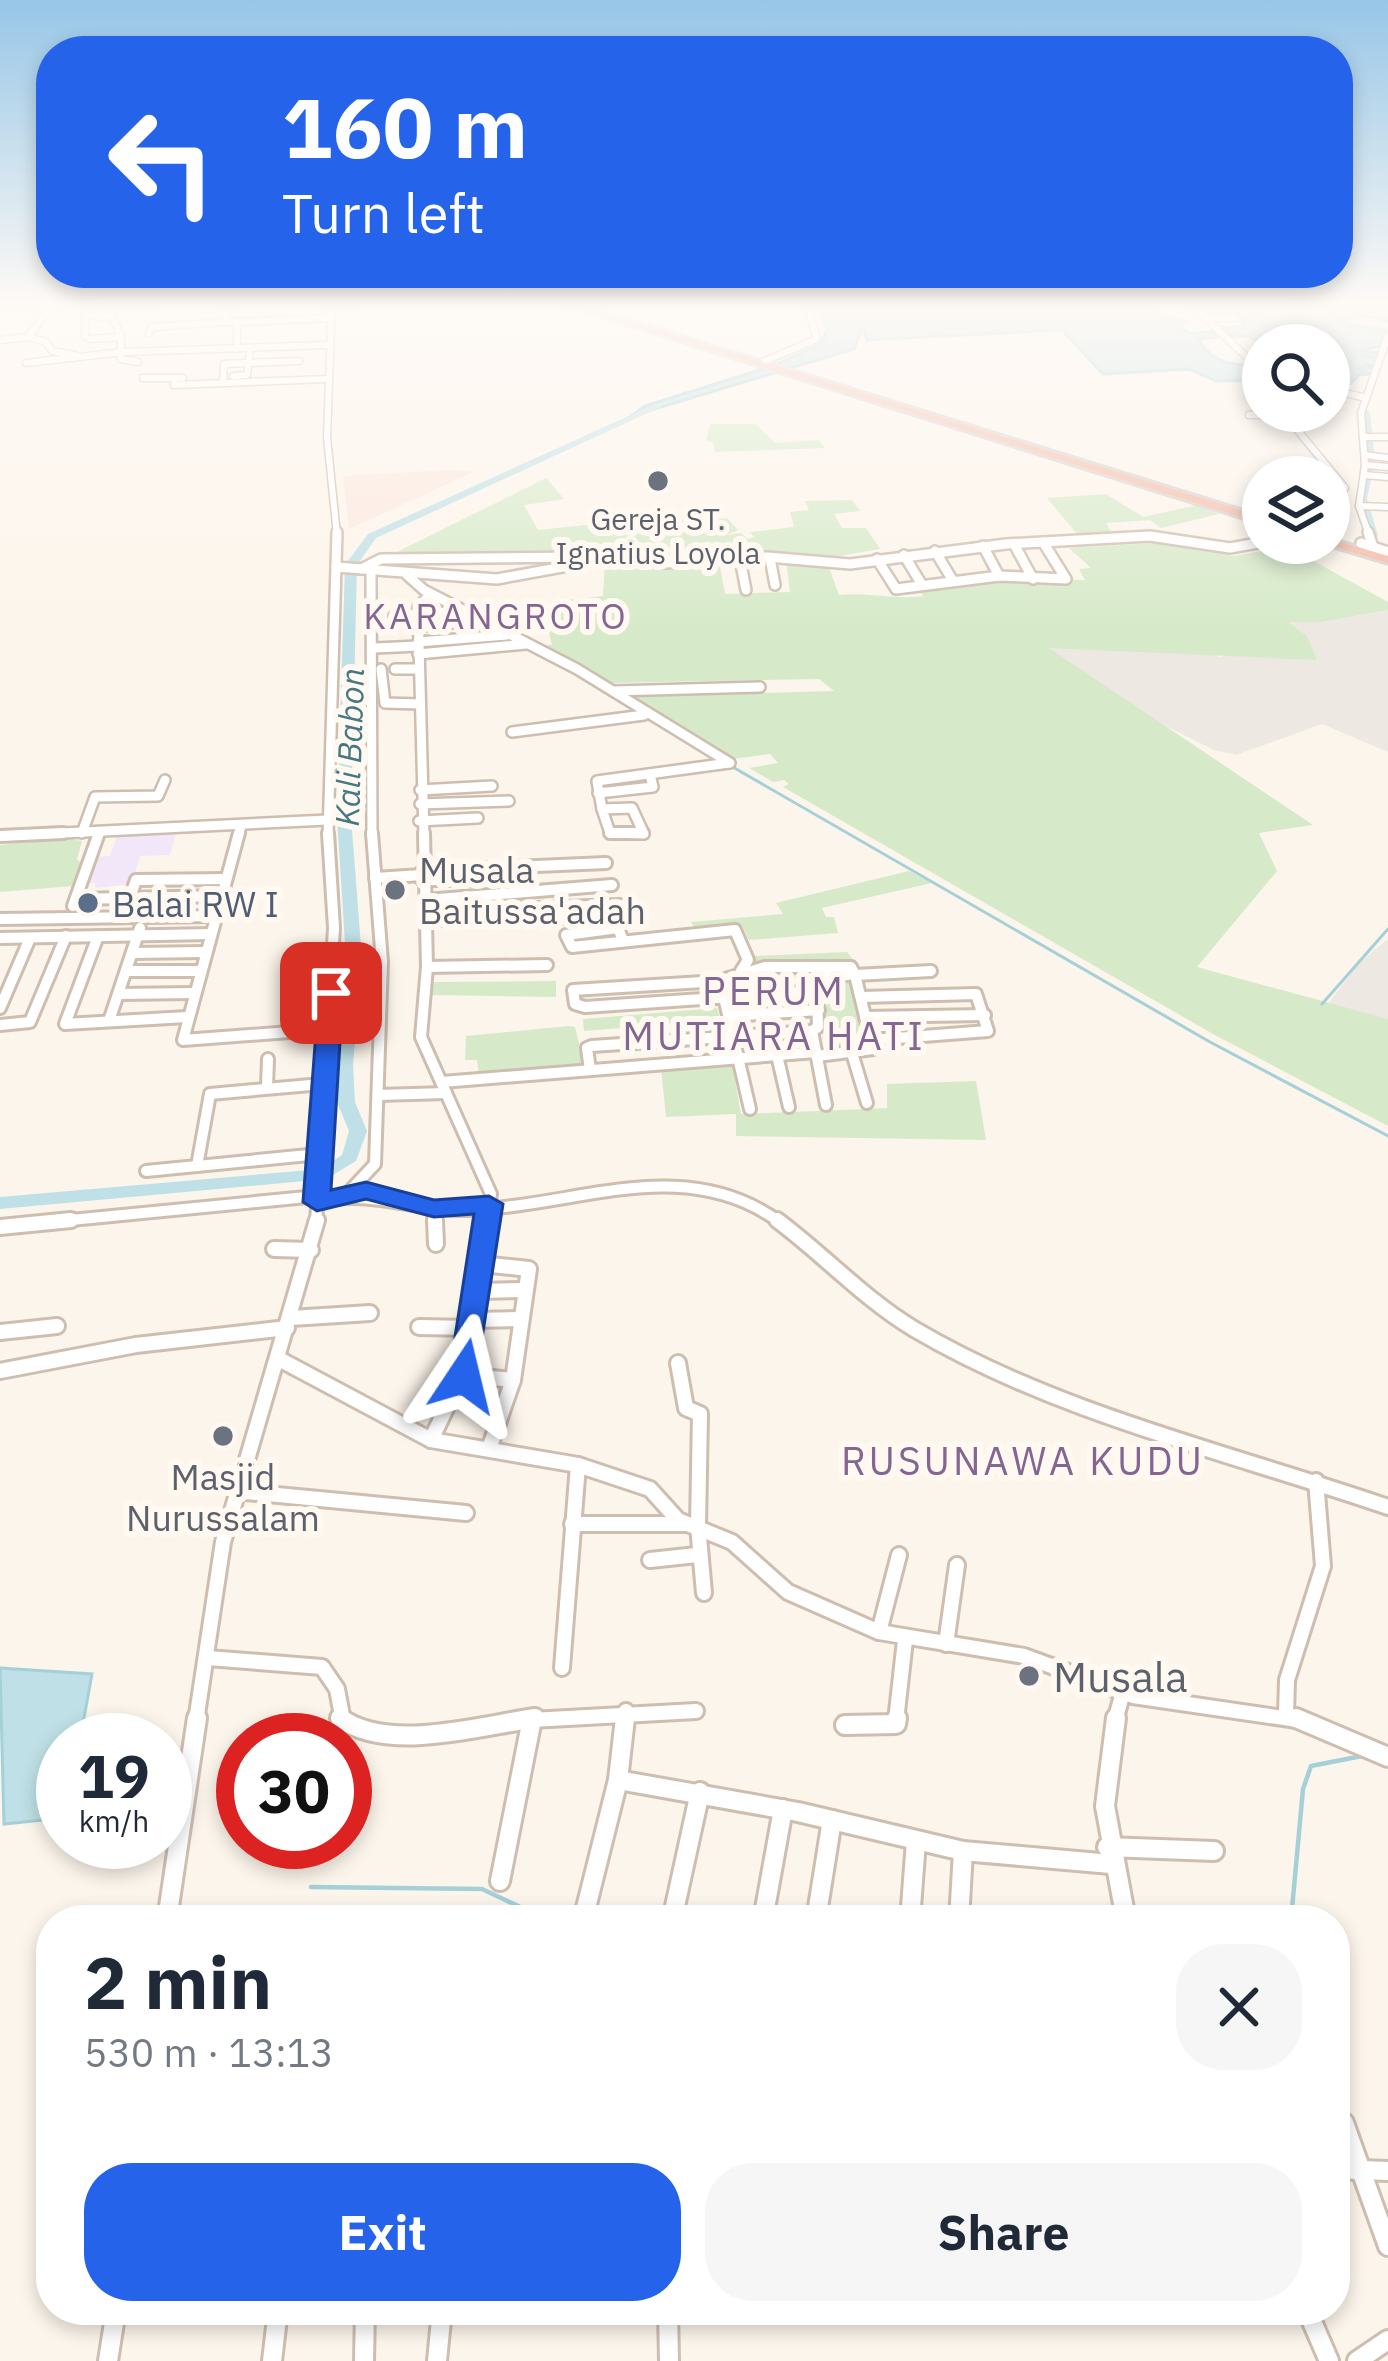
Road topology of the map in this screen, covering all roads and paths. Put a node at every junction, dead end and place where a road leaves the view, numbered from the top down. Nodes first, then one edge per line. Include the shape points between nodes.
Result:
1 (329, 410) edge
2 (915, 410) edge
3 (1366, 410) edge
4 (1299, 432) edge
5 (1367, 437) junction
6 (1388, 437) edge
7 (1319, 456) edge
8 (1388, 458) edge
9 (1368, 465) junction
10 (1388, 467) edge
11 (1388, 477) edge
12 (1350, 488) edge
13 (1358, 489) junction
14 (1363, 507) junction
15 (1388, 507) edge
16 (1242, 512) edge
17 (1043, 542) junction
18 (1350, 542) edge
19 (1014, 544) junction
20 (1350, 545) edge
21 (1365, 545) junction
22 (983, 546) junction
23 (1242, 546) edge
24 (935, 551) junction
25 (904, 555) junction
26 (1388, 556) edge
27 (770, 558) junction
28 (740, 559) junction
29 (877, 559) junction
30 (590, 562) junction
31 (860, 562) junction
32 (339, 567) junction
33 (367, 570) junction
34 (406, 575) junction
35 (863, 576) dead end
36 (998, 576) junction
37 (1033, 579) junction
38 (952, 581) junction
39 (775, 585) dead end
40 (922, 585) junction
41 (746, 590) dead end
42 (431, 594) junction
43 (464, 611) junction
44 (394, 616) dead end
45 (481, 620) junction
46 (418, 621) junction
47 (510, 635) junction
48 (527, 644) junction
49 (377, 647) junction
50 (418, 648) junction
51 (395, 669) dead end
52 (418, 669) junction
53 (760, 687) dead end
54 (618, 691) junction
55 (420, 704) junction
56 (645, 715) junction
57 (542, 721) dead end
58 (512, 732) dead end
59 (165, 780) dead end
60 (492, 786) dead end
61 (420, 790) junction
62 (508, 801) dead end
63 (420, 805) junction
64 (602, 808) junction
65 (478, 818) dead end
66 (327, 820) junction
67 (419, 821) junction
68 (242, 826) junction
69 (99, 832) junction
70 (82, 833) junction
71 (0, 836) edge
72 (606, 863) dead end
73 (422, 875) junction
74 (375, 878) junction
75 (226, 879) junction
76 (478, 880) dead end
77 (612, 885) dead end
78 (222, 896) junction
79 (129, 898) junction
80 (76, 899) junction
81 (425, 911) junction
82 (619, 911) dead end
83 (216, 916) junction
84 (123, 917) junction
85 (144, 917) junction
86 (69, 918) junction
87 (3, 919) edge
88 (0, 934) edge
89 (211, 934) junction
90 (138, 935) junction
91 (66, 936) junction
92 (98, 936) junction
93 (30, 938) junction
94 (622, 938) junction
95 (132, 952) junction
96 (206, 952) junction
97 (548, 965) dead end
98 (427, 967) junction
99 (200, 970) junction
100 (126, 971) junction
101 (741, 971) junction
102 (931, 971) dead end
103 (813, 972) junction
104 (855, 975) junction
105 (719, 981) junction
106 (817, 991) junction
107 (194, 993) junction
108 (118, 994) junction
109 (724, 997) junction
110 (861, 997) junction
111 (0, 1008) edge
112 (818, 1010) junction
113 (985, 1015) junction
114 (728, 1016) junction
115 (187, 1017) junction
116 (865, 1017) junction
117 (110, 1018) junction
118 (0, 1024) edge
119 (329, 1029) junction
120 (812, 1030) junction
121 (733, 1036) junction
122 (871, 1040) junction
123 (852, 1053) junction
124 (816, 1054) junction
125 (777, 1055) junction
126 (740, 1057) junction
127 (268, 1059) dead end
128 (590, 1070) junction
129 (322, 1084) junction
130 (267, 1087) junction
131 (444, 1088) junction
132 (379, 1095) junction
133 (867, 1102) dead end
134 (826, 1105) dead end
135 (789, 1107) dead end
136 (750, 1109) dead end
137 (319, 1158) junction
138 (197, 1166) junction
139 (146, 1171) dead end
140 (613, 1191) junction
141 (346, 1195) junction
142 (317, 1197) junction
143 (489, 1204) junction
144 (434, 1208) junction
145 (615, 1208) dead end
146 (0, 1227) edge
147 (436, 1244) dead end
148 (274, 1249) dead end
149 (311, 1250) junction
150 (482, 1264) junction
151 (525, 1290) junction
152 (478, 1291) junction
153 (370, 1313) dead end
154 (521, 1319) junction
155 (289, 1323) junction
156 (474, 1324) junction
157 (57, 1326) dead end
158 (419, 1328) dead end
159 (0, 1332) edge
160 (279, 1359) junction
161 (678, 1363) dead end
162 (0, 1371) edge
163 (464, 1376) junction
164 (513, 1380) junction
165 (431, 1440) junction
166 (489, 1450) junction
167 (578, 1465) junction
168 (1316, 1481) junction
169 (235, 1491) junction
170 (1388, 1507) edge
171 (466, 1513) dead end
172 (572, 1524) junction
173 (692, 1526) junction
174 (697, 1555) junction
175 (899, 1555) dead end
176 (650, 1560) dead end
177 (957, 1565) dead end
178 (704, 1593) dead end
179 (879, 1632) junction
180 (905, 1640) junction
181 (946, 1644) junction
182 (208, 1658) junction
183 (562, 1667) dead end
184 (1123, 1693) junction
185 (626, 1711) junction
186 (696, 1711) dead end
187 (1286, 1715) junction
188 (532, 1719) junction
189 (845, 1725) dead end
190 (1387, 1761) edge
191 (618, 1780) junction
192 (700, 1792) junction
193 (783, 1809) junction
194 (832, 1820) junction
195 (916, 1841) junction
196 (963, 1851) junction
197 (1214, 1852) dead end
198 (1109, 1856) junction
199 (500, 1881) dead end
200 (169, 1905) edge
201 (587, 1905) edge
202 (675, 1905) edge
203 (766, 1905) edge
204 (818, 1905) edge
205 (911, 1905) edge
206 (960, 1905) edge
207 (1122, 1905) edge
208 (1350, 2137) edge
209 (1350, 2170) edge
210 (1364, 2170) junction
211 (1388, 2171) edge
212 (1388, 2246) edge
213 (114, 2325) edge
214 (276, 2325) edge
215 (365, 2325) edge
216 (441, 2325) edge
217 (668, 2325) edge
218 (1313, 2325) edge
219 (1388, 2340) edge
220 (108, 2361) edge
221 (272, 2361) edge
222 (364, 2361) edge
223 (437, 2361) edge
224 (669, 2361) edge
225 (1329, 2361) edge
226 (1357, 2361) edge

1 - 32 street
2 - 16 highway
3 - 5 street
4 - 7 street
5 - 6 street
5 - 9 street
8 - 9 street
9 - 10 street
9 - 11 street
9 - 13 street
12 - 13 street
13 - 14 street
14 - 15 street
14 - 21 street
17 - 19 street
17 - 23 street via 1175,536
17 - 37 street via 1066,579
18 - 21 highway
19 - 22 street
19 - 37 street
20 - 26 highway
21 - 26 highway
22 - 24 street
22 - 36 street
24 - 25 street
24 - 38 street
25 - 29 street
25 - 40 street
27 - 28 street
27 - 31 street
27 - 39 street
28 - 30 street
28 - 41 street
29 - 31 street
29 - 40 street via 893,588
30 - 33 street via 381,559
30 - 34 street via 555,574
31 - 35 street
32 - 33 street
32 - 66 street via 330,609
33 - 34 street
33 - 49 street
34 - 42 street
36 - 37 street
36 - 38 street
38 - 40 street
42 - 43 street
42 - 46 street via 419,605
43 - 45 street
43 - 46 street
44 - 46 street
45 - 46 street
45 - 47 street
46 - 50 street
47 - 48 street
47 - 50 street
48 - 50 street
48 - 54 street
49 - 50 street
49 - 55 street via 385,703
49 - 74 street
50 - 52 street
51 - 52 street
52 - 55 street
53 - 54 street
54 - 56 street
55 - 61 street
56 - 57 street
56 - 58 street
56 - 64 street via 730,763 600,779
59 - 70 street via 158,796 95,797
60 - 61 street
61 - 63 street
62 - 63 street
63 - 67 street
64 - 64 street via 632,808 644,834 612,834
65 - 67 street
66 - 68 street
66 - 119 street
67 - 73 street
68 - 69 street
68 - 75 street
69 - 70 street
69 - 80 street
70 - 71 street
72 - 73 street
73 - 74 street
73 - 76 street
73 - 81 street
74 - 132 street
75 - 78 street
75 - 79 street via 136,880
77 - 81 street
78 - 79 street
78 - 83 street
79 - 80 street
79 - 84 street
80 - 86 street
81 - 82 street
81 - 98 street
83 - 85 street
83 - 89 street
84 - 85 street
84 - 86 street
85 - 90 street
86 - 87 street
87 - 88 street
88 - 93 street
89 - 90 street
89 - 96 street
90 - 92 street
90 - 95 street
91 - 92 street
91 - 93 street
91 - 118 street via 28,1024
92 - 117 street via 64,1022 90,1027
93 - 111 street
94 - 94 street via 618,928 566,935 572,947 620,945
94 - 101 street via 735,930 748,960
95 - 96 street
95 - 100 street
96 - 99 street
97 - 98 street
98 - 131 street via 421,1037
99 - 100 street
99 - 107 street
100 - 108 street
101 - 103 street
101 - 105 street
102 - 104 street
103 - 104 street
103 - 106 street
104 - 110 street
105 - 109 street
105 - 109 street via 580,987 574,1002
106 - 109 street
106 - 112 street
107 - 108 street
107 - 115 street
108 - 117 street
109 - 114 street
110 - 113 street via 972,993
110 - 116 street
112 - 114 street
112 - 120 street
113 - 116 street
113 - 122 street via 982,1034
114 - 121 street
115 - 117 street
115 - 119 street via 189,1042
116 - 122 street
119 - 129 street
120 - 121 street
120 - 124 street
121 - 126 street
121 - 128 street via 588,1047
122 - 123 street via 872,1051
123 - 124 street
123 - 133 street
124 - 125 street
124 - 134 street
125 - 126 street
125 - 135 street
126 - 128 street
126 - 136 street
127 - 130 street
128 - 131 street
129 - 130 street
129 - 137 street
130 - 138 street via 210,1094
131 - 132 street
131 - 143 street via 488,1180
132 - 141 street via 375,1164
137 - 138 street
137 - 142 street
138 - 139 street
140 - 143 street
140 - 145 street
140 - 168 street via 679,1186 731,1196 792,1232 888,1315 981,1365
141 - 142 street
141 - 144 street via 372,1191
142 - 146 street
142 - 149 street
143 - 144 street
143 - 150 street
144 - 147 street
148 - 149 street
149 - 155 street
150 - 151 street via 527,1267
150 - 152 street
151 - 152 street
151 - 154 street
152 - 156 street
153 - 155 street
154 - 156 street
154 - 164 street
155 - 160 street
155 - 162 street
156 - 158 street
156 - 163 street
157 - 159 street
160 - 165 street
160 - 169 street
161 - 173 street via 686,1408 700,1414 703,1485
163 - 164 street
163 - 165 street
164 - 166 street
165 - 166 street
166 - 167 street
167 - 172 street
167 - 173 street via 650,1489
168 - 170 street
168 - 187 street via 1323,1566 1287,1680
169 - 171 street
169 - 182 street
172 - 173 street
172 - 183 street
173 - 174 street
173 - 179 street via 732,1542 788,1592
174 - 176 street
174 - 178 street
175 - 179 street
177 - 181 street
179 - 180 street
180 - 181 street
180 - 189 street via 896,1724
181 - 184 street via 1024,1656
182 - 188 street via 322,1666 337,1689 337,1714 351,1727 486,1728
182 - 200 street
184 - 187 street
184 - 198 street via 1107,1747 1102,1817
185 - 186 street
185 - 188 street
185 - 191 street
187 - 190 street
188 - 199 street
191 - 192 street
191 - 201 street
192 - 193 street
192 - 202 street
193 - 194 street
193 - 203 street
194 - 195 street
194 - 204 street
195 - 196 street
195 - 205 street
196 - 198 street
196 - 206 street
197 - 198 street
198 - 207 street
208 - 210 street
209 - 210 street
210 - 211 street
210 - 212 street
213 - 220 street
214 - 221 street
215 - 222 street
216 - 223 street
217 - 224 street
218 - 225 street
219 - 226 street

